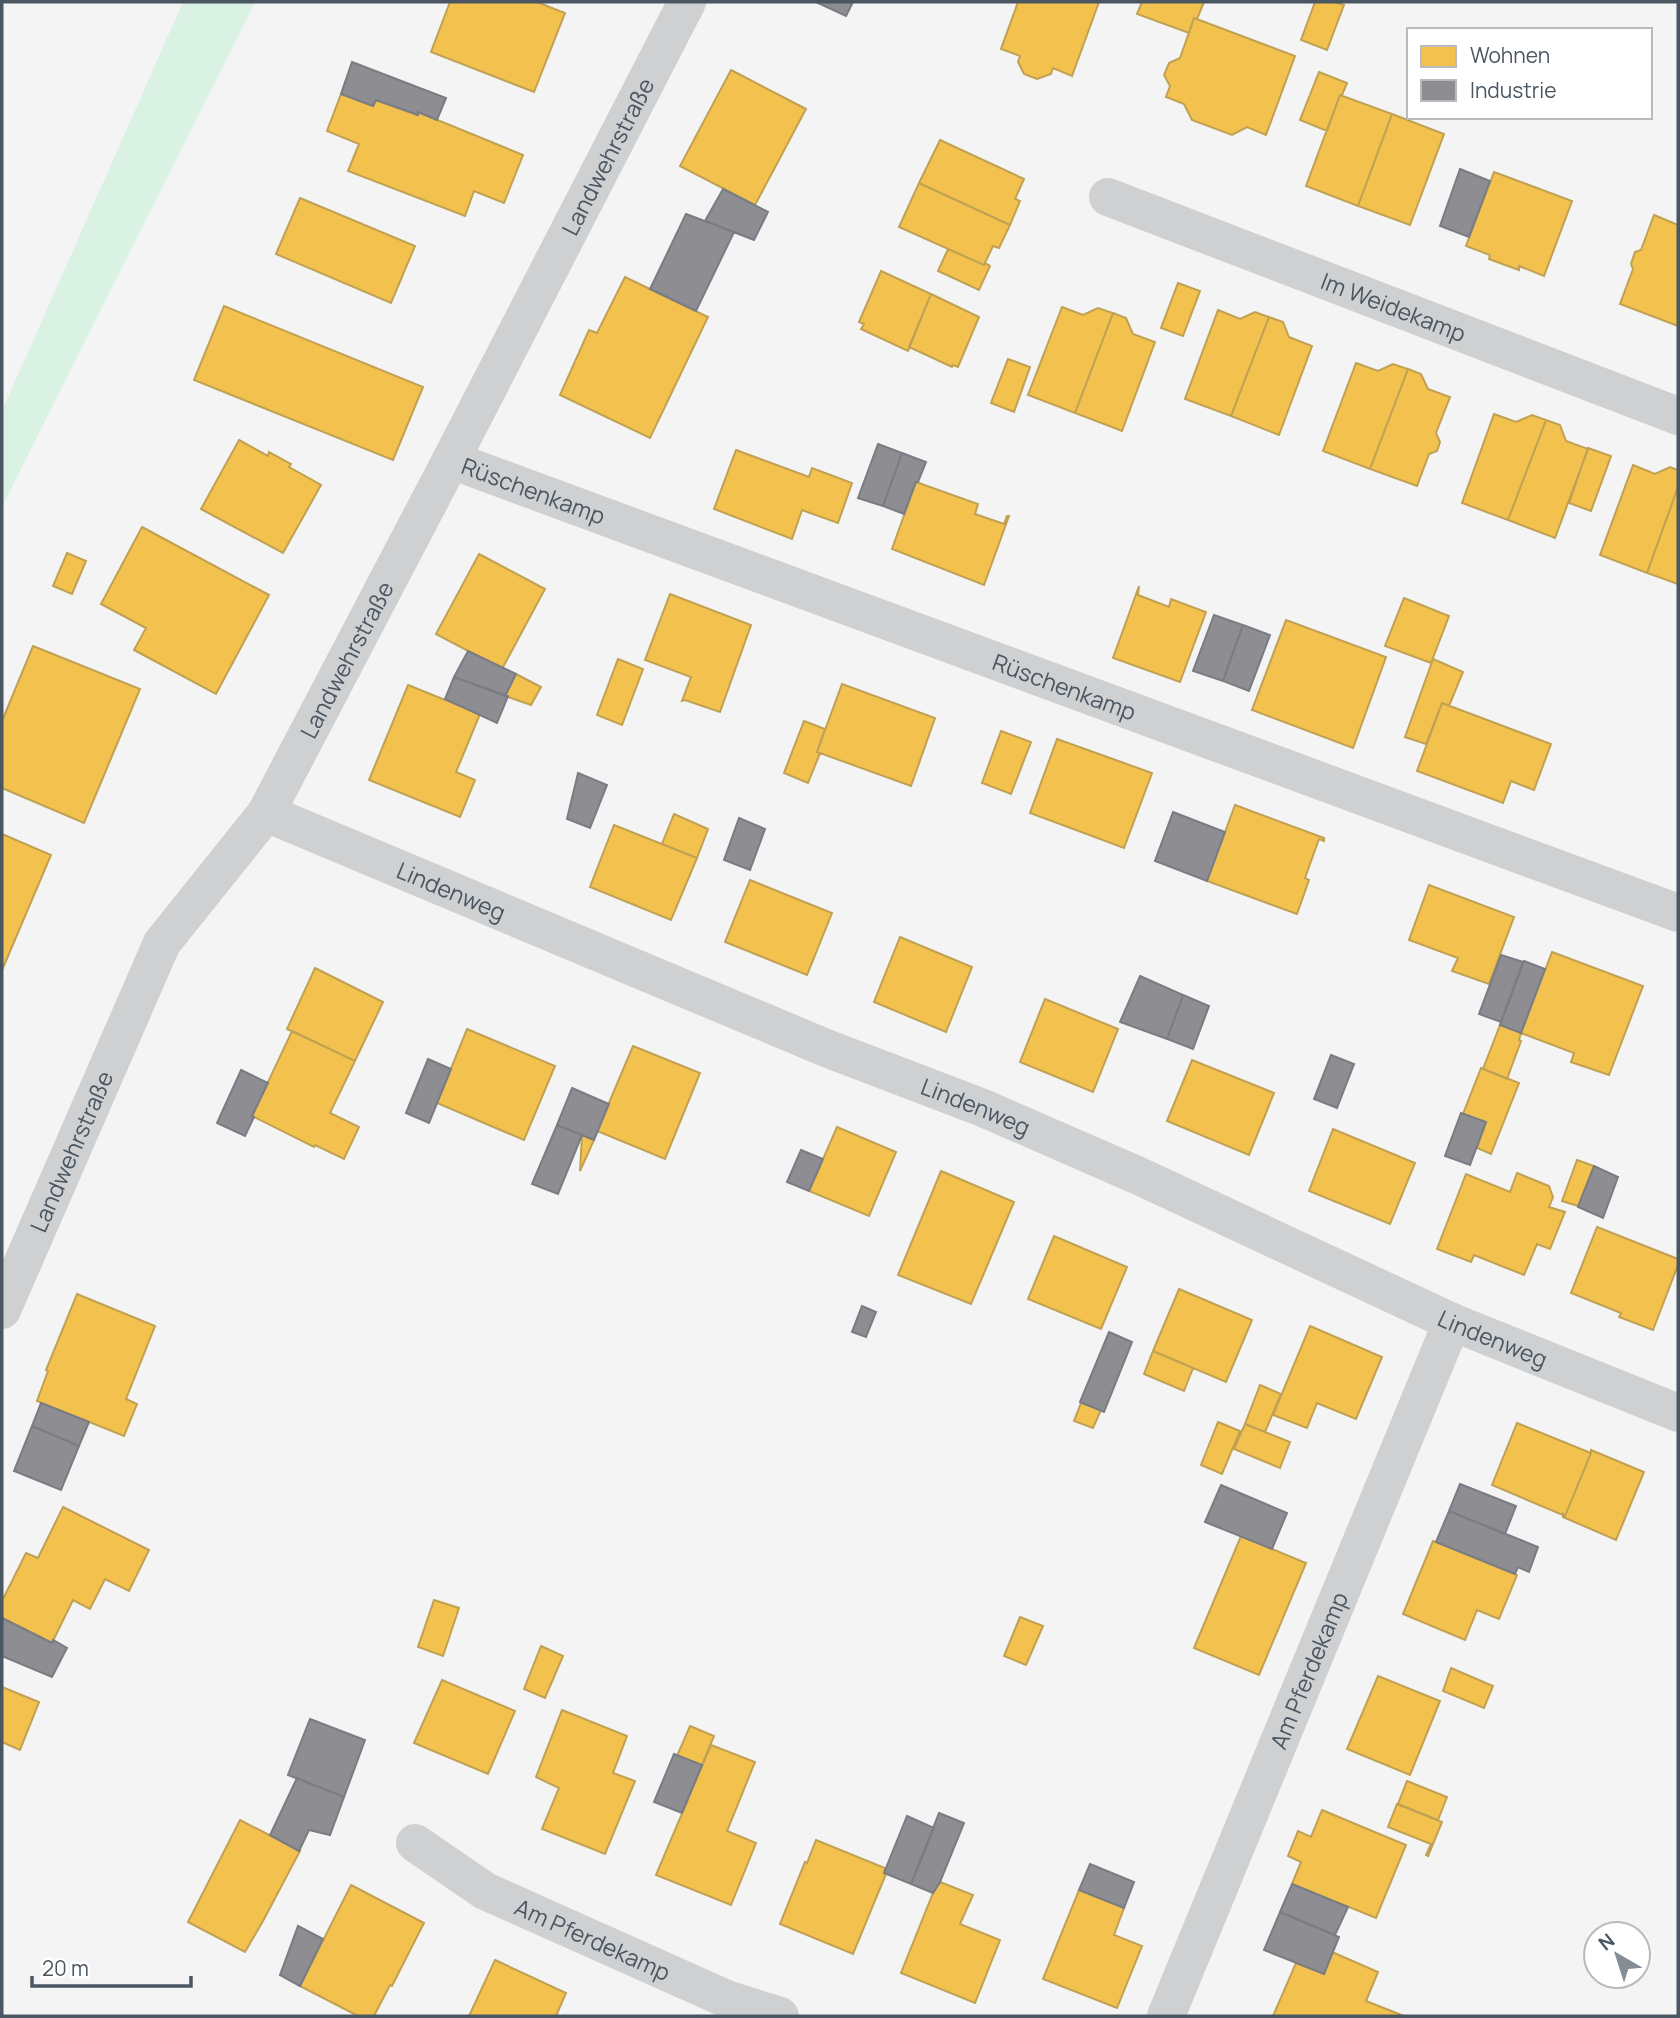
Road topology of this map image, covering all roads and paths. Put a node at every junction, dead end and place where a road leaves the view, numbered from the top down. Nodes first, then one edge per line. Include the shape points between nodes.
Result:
1 (687, 2) edge
2 (1108, 197) dead end
3 (1678, 416) edge
4 (452, 460) junction
5 (266, 813) junction
6 (1678, 913) edge
7 (2, 1310) edge
8 (1452, 1322) junction
9 (1678, 1413) edge
10 (415, 1843) dead end
11 (780, 2016) edge
12 (1166, 2016) edge

1 - 4 street, Landwehrstraße
2 - 3 street, Im Weidekamp
4 - 5 street, Landwehrstraße
4 - 6 street, Rüschenkamp
5 - 7 street, Landwehrstraße via 162,943
5 - 8 street, Lindenweg via 813,1043 983,1108
8 - 9 street, Lindenweg
8 - 12 street, Am Pferdekamp
10 - 11 street, Am Pferdekamp via 485,1891 729,2000

